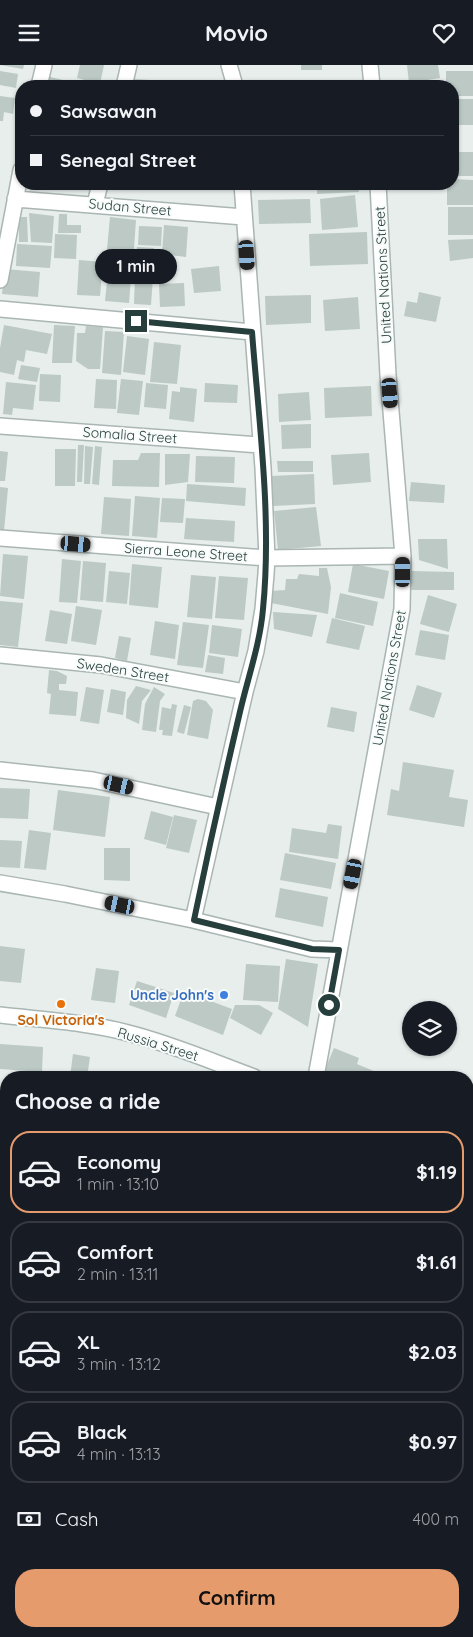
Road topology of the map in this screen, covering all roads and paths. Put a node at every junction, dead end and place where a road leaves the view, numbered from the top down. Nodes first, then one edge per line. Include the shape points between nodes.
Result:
1 (44, 65) edge
2 (129, 65) edge
3 (229, 65) edge
4 (370, 65) edge
5 (40, 80) edge
6 (125, 80) edge
7 (233, 80) edge
8 (371, 80) edge
9 (17, 190) edge
10 (98, 190) edge
11 (242, 190) edge
12 (378, 190) edge
13 (15, 199) junction
14 (95, 204) junction
15 (244, 217) junction
16 (0, 280) edge
17 (0, 309) edge
18 (252, 332) junction
19 (0, 426) edge
20 (260, 445) junction
21 (0, 538) edge
22 (403, 556) junction
23 (267, 558) junction
24 (0, 655) edge
25 (245, 691) junction
26 (0, 770) edge
27 (218, 807) junction
28 (0, 883) edge
29 (194, 920) junction
30 (339, 950) junction
31 (0, 1015) edge
32 (238, 1071) edge
33 (317, 1071) edge

1 - 5 street
2 - 6 street
3 - 7 street
4 - 8 street
9 - 13 street
10 - 14 street
11 - 15 street
12 - 22 street, United Nations Street via 388,375
13 - 14 street, Sudan Street
13 - 16 street
14 - 15 street, Sudan Street
15 - 18 street
17 - 18 street
18 - 20 street
19 - 20 street, Somalia Street
20 - 23 street
21 - 23 street, Sierra Leone Street
22 - 23 street, Sierra Leone Street
22 - 30 street, United Nations Street via 402,609
23 - 25 street via 260,630
24 - 25 street, Sweden Street via 101,665
25 - 27 street
26 - 27 street via 93,779
27 - 29 street
28 - 29 street
29 - 30 street via 312,949
30 - 33 street, United Nations Street
31 - 32 street, Russia Street via 128,1033

